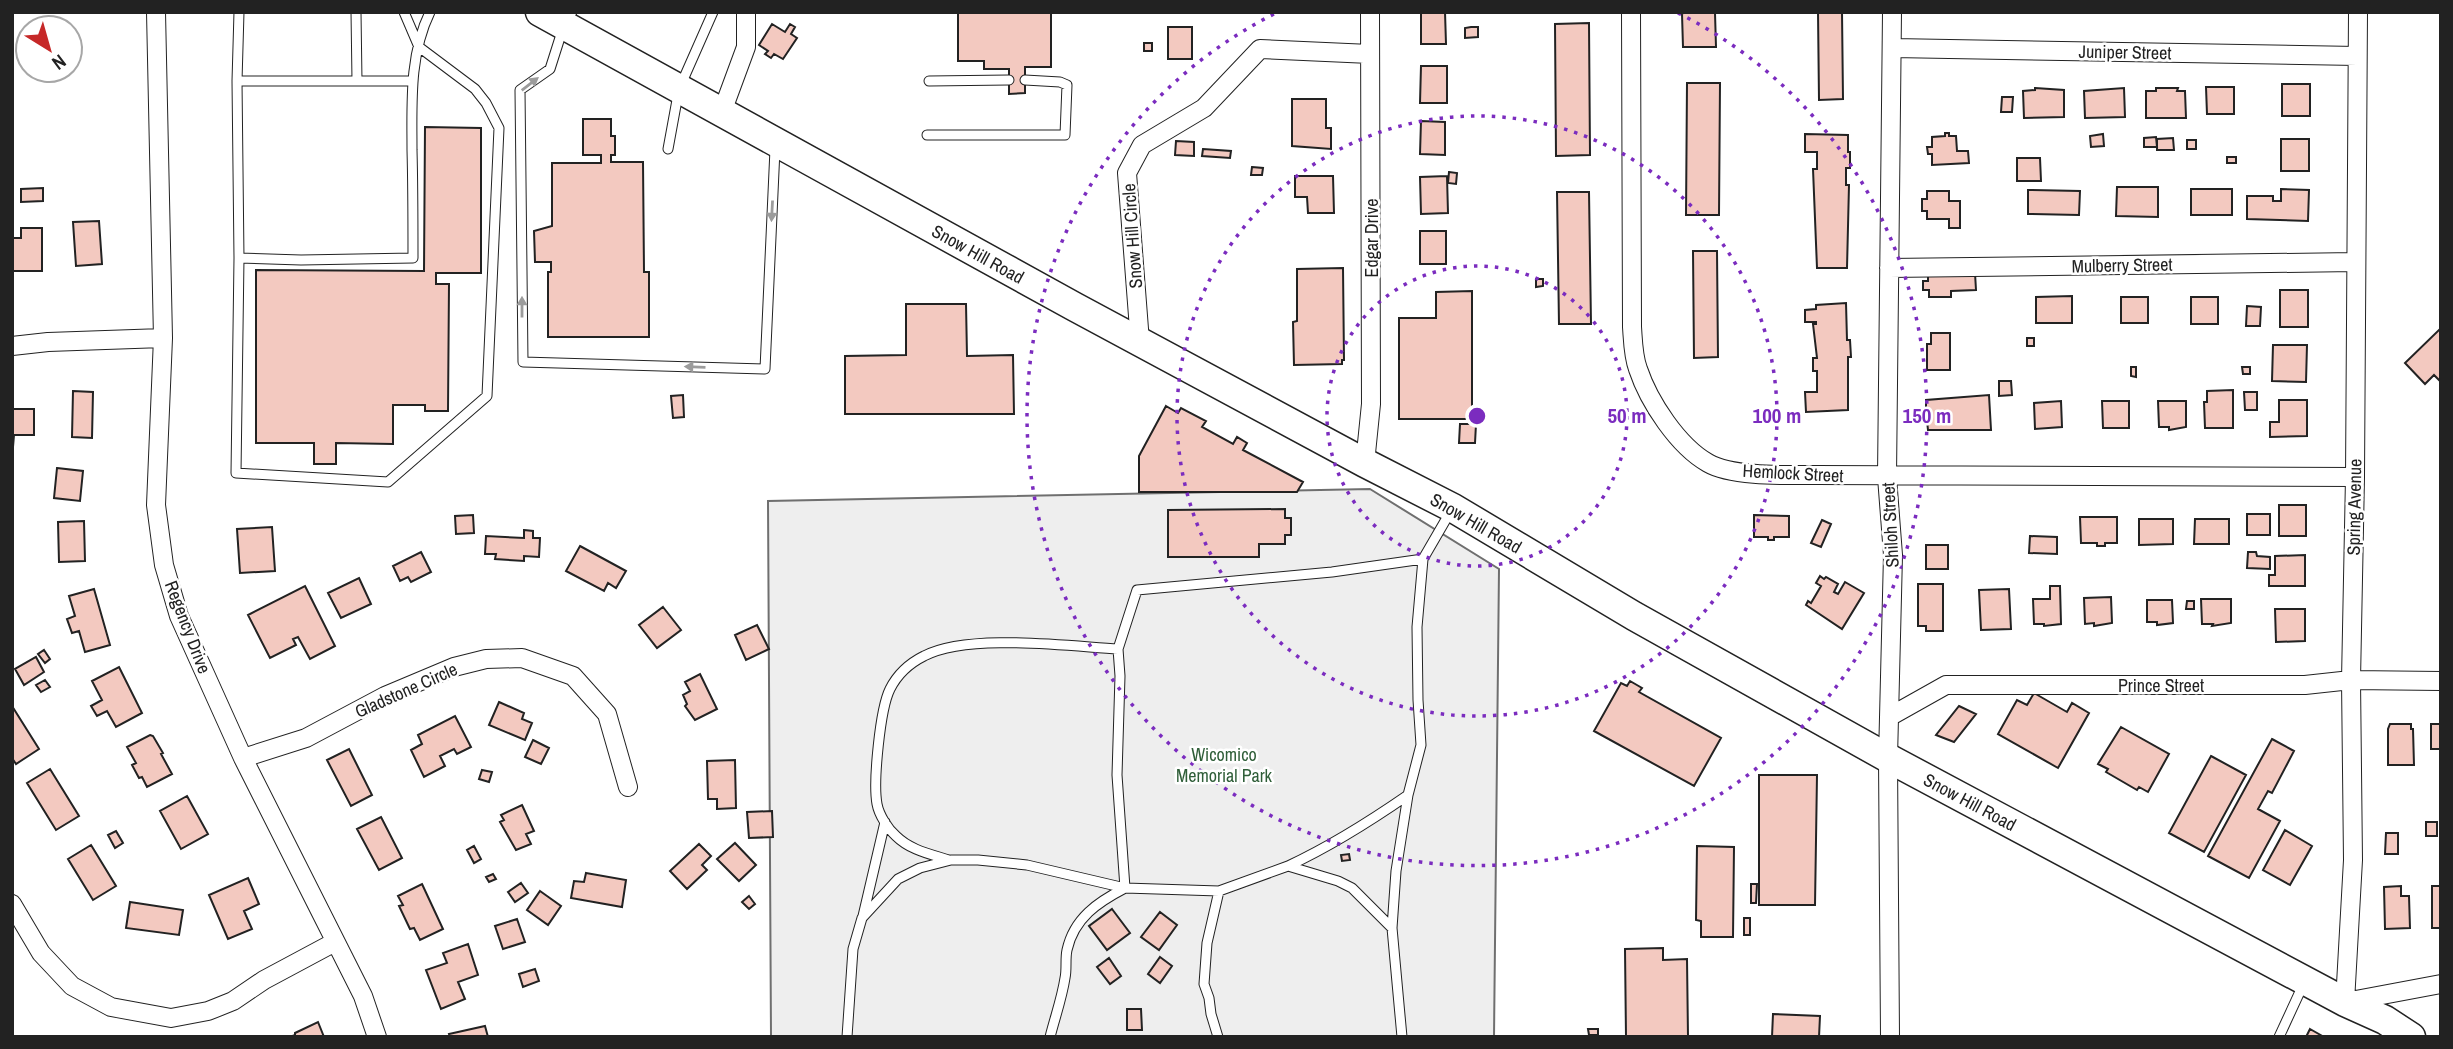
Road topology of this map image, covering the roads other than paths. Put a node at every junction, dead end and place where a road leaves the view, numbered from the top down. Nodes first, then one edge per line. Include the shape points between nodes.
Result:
1 (156, 12) edge
2 (239, 12) edge
3 (356, 12) edge
4 (430, 12) edge
5 (713, 12) edge
6 (746, 12) edge
7 (1370, 12) edge
8 (1631, 12) edge
9 (1892, 12) edge
10 (2358, 12) edge
11 (404, 13) edge
12 (559, 17) edge
13 (419, 47) junction
14 (1893, 48) junction
15 (1370, 54) junction
16 (2357, 56) junction
17 (1009, 80) dead end
18 (1025, 80) dead end
19 (237, 81) junction
20 (357, 81) junction
21 (412, 81) junction
22 (929, 81) dead end
23 (679, 89) junction
24 (722, 112) junction
25 (927, 135) dead end
26 (776, 143) junction
27 (668, 149) dead end
28 (239, 258) junction
29 (2355, 262) junction
30 (1889, 268) junction
31 (163, 338) junction
32 (1140, 342) junction
33 (12, 346) edge
34 (1364, 463) junction
35 (1887, 477) junction
36 (2355, 477) junction
37 (1453, 508) junction
38 (1423, 559) junction
39 (1118, 649) junction
40 (2351, 680) junction
41 (2441, 681) edge
42 (1889, 717) junction
43 (243, 758) junction
44 (1888, 758) junction
45 (628, 787) dead end
46 (1408, 795) junction
47 (885, 822) junction
48 (951, 860) junction
49 (1288, 866) junction
50 (1125, 888) junction
51 (1219, 891) junction
52 (12, 904) edge
53 (862, 918) junction
54 (1392, 928) junction
55 (335, 942) junction
56 (2305, 980) junction
57 (2441, 984) edge
58 (2345, 1002) junction
59 (377, 1037) edge
60 (847, 1037) edge
61 (1050, 1037) edge
62 (1218, 1037) edge
63 (1402, 1037) edge
64 (1890, 1037) edge
65 (2279, 1037) edge
66 (2411, 1037) edge

1 - 31 street, Regency Drive
2 - 19 lane
3 - 20 lane
4 - 13 lane
5 - 23 lane
6 - 24 street via 746,47
7 - 15 street, Edgar Drive
8 - 35 street, Hemlock Street via 1632,327 1637,367 1661,416 1677,437 1709,464 1751,474
9 - 14 street, Shiloh Street
10 - 16 street, Spring Avenue
11 - 13 lane
12 - 23 main road, Snow Hill Road
26 -> 12 lane via 765,369 523,362 520,90 550,69
13 - 21 lane
13 - 28 lane via 475,89 499,128 487,396 388,482 236,473
14 - 16 street, Juniper Street
14 - 30 street, Shiloh Street
15 - 32 street, Snow Hill Circle via 1260,49 1204,108 1142,145 1127,173
15 - 34 street, Edgar Drive via 1371,404
16 - 29 street, Spring Avenue
17 - 22 lane
18 - 25 lane via 1067,85 1065,135
19 - 20 lane
19 - 28 lane
20 - 21 lane
21 - 28 lane via 413,258
23 - 24 main road, Snow Hill Road
23 - 27 lane
24 - 26 main road, Snow Hill Road
26 - 32 main road, Snow Hill Road
29 - 30 street, Mulberry Street
29 - 36 street, Spring Avenue
30 - 35 street, Shiloh Street
31 - 33 street
31 - 43 street, Regency Drive via 156,505 164,565 179,617
32 - 34 main road, Snow Hill Road
34 - 37 main road, Snow Hill Road
35 - 36 street, Hemlock Street
35 - 42 street, Shiloh Street via 1893,555
36 - 40 street, Spring Avenue
37 - 38 lane
37 - 44 main road, Snow Hill Road via 1633,616
38 - 39 lane via 1137,590
38 - 46 lane via 1417,627 1421,745
39 - 47 lane via 967,643 924,656 899,674 881,716 877,805
39 - 50 lane via 1117,775
40 - 41 street, Prince Street
40 - 42 street, Prince Street via 2305,685 1946,685
40 - 58 street, Spring Avenue via 2353,860
42 - 44 street, Shiloh Street
43 - 45 street, Gladstone Circle via 306,738 385,696 454,667 486,659 522,658 573,676 607,714
43 - 55 street, Regency Drive
44 - 56 main road, Snow Hill Road
44 - 64 street, Shiloh Street
46 - 49 lane via 1368,824
46 - 54 lane
47 - 48 lane via 911,847
47 - 53 lane
48 - 50 lane via 1027,864
48 - 53 lane via 898,879
49 - 51 lane
49 - 54 lane via 1352,888
50 - 51 lane
50 - 61 lane via 1101,900 1073,933
51 - 62 lane via 1207,943 1204,984
52 - 55 street via 41,953 72,986 111,1007 171,1018 233,1001
53 - 60 lane via 853,949
54 - 63 lane
55 - 59 street, Regency Drive via 363,996
56 - 58 main road, Snow Hill Road
56 - 65 lane
57 - 58 street
58 - 66 main road, Snow Hill Road

